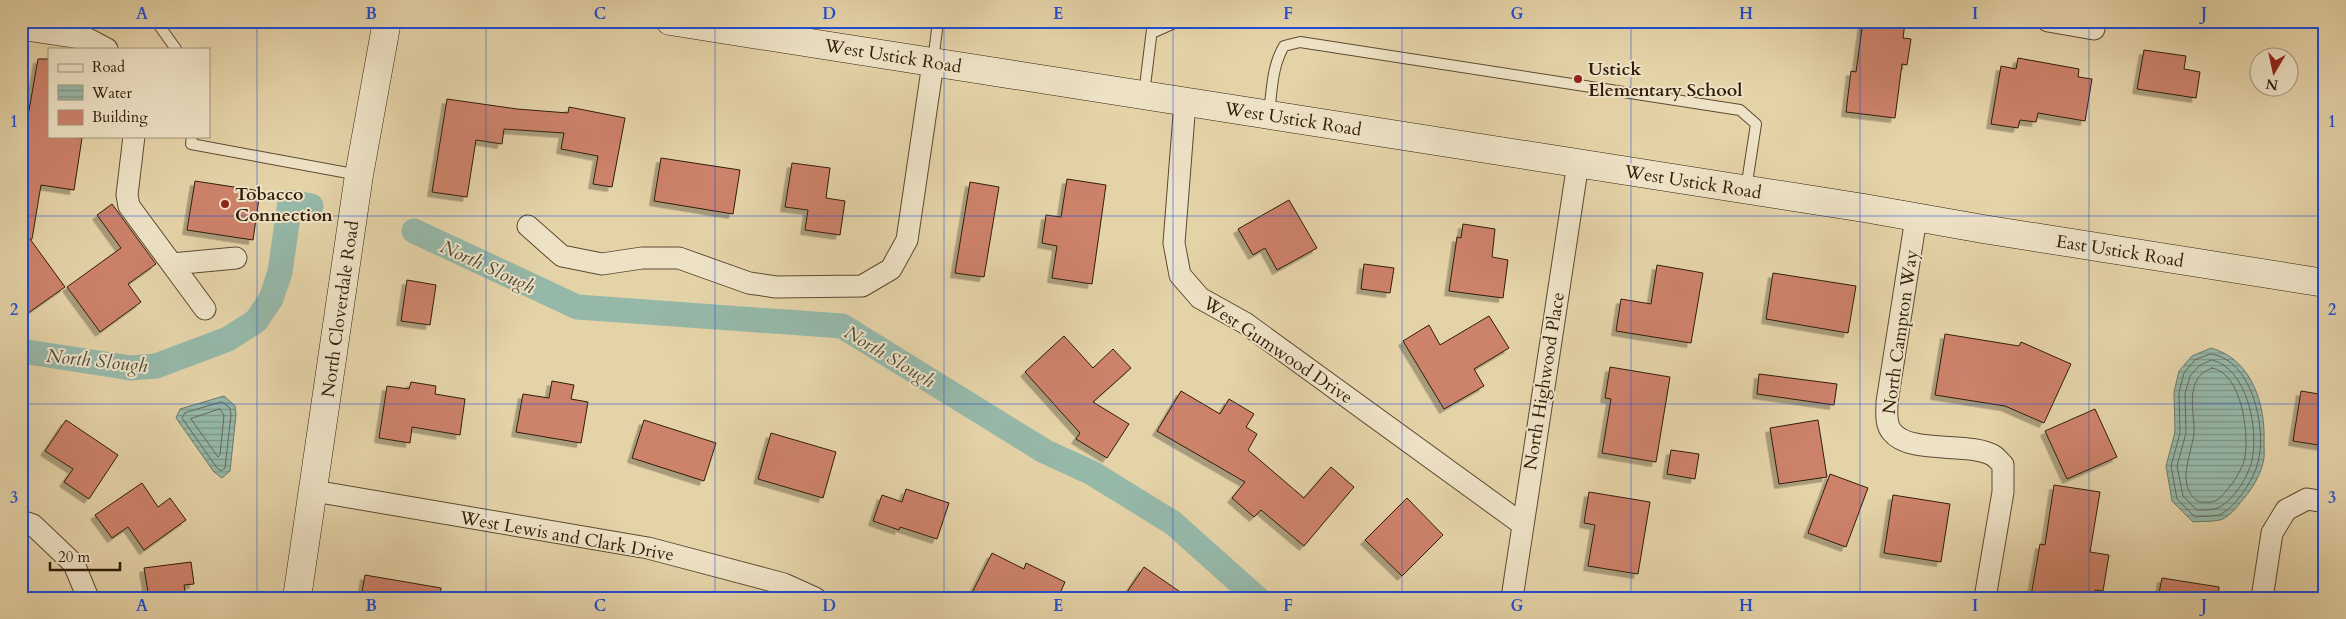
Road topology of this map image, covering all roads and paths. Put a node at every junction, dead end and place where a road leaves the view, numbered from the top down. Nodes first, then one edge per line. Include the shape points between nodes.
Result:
1 (156, 21) edge
2 (387, 21) edge
3 (670, 21) edge
4 (938, 21) edge
5 (1154, 21) edge
6 (1179, 21) edge
7 (2048, 21) edge
8 (2094, 28) dead end
9 (21, 29) edge
10 (1152, 33) junction
11 (104, 48) edge
12 (175, 48) edge
13 (933, 63) junction
14 (1143, 95) junction
15 (1185, 102) junction
16 (1269, 115) junction
17 (134, 138) edge
18 (192, 138) edge
19 (1578, 164) junction
20 (359, 175) junction
21 (1746, 190) junction
22 (1916, 218) junction
23 (528, 226) dead end
24 (236, 258) dead end
25 (172, 264) junction
26 (2325, 283) edge
27 (205, 309) dead end
28 (314, 491) junction
29 (2325, 502) edge
30 (21, 521) edge
31 (1522, 524) junction
32 (88, 598) edge
33 (297, 598) edge
34 (815, 598) edge
35 (1512, 598) edge
36 (1985, 598) edge
37 (2262, 598) edge

1 - 12 lane
2 - 20 main road, North Cloverdale Road
3 - 13 main road, West Ustick Road
4 - 13 lane
5 - 10 lane
6 - 10 lane
7 - 8 street
9 - 11 street via 88,40
10 - 14 lane
13 - 14 main road, West Ustick Road
13 - 23 street via 907,240 891,269 862,286 776,287 749,283 679,258 642,258 602,264 562,256
14 - 15 main road, West Ustick Road
15 - 16 main road, West Ustick Road
15 - 31 street, West Gumwood Drive via 1174,243 1180,275 1200,298 1245,323
16 - 19 main road, West Ustick Road
16 - 21 lane via 1279,55 1284,46 1300,42 1740,110 1756,124
17 - 25 street via 126,195 129,206
18 - 20 lane via 191,144
19 - 21 main road, West Ustick Road
19 - 31 street, North Highwood Place
20 - 28 main road, North Cloverdale Road
21 - 22 main road, West Ustick Road
22 - 26 main road, East Ustick Road
22 - 36 street, North Campton Way via 1887,402 1887,420 1892,433 1905,441 1981,452 1994,456 2002,465 2004,492
24 - 25 street
25 - 27 street
28 - 33 main road, North Cloverdale Road
28 - 34 street, West Lewis and Clark Drive via 648,548 784,584
29 - 37 street via 2307,499 2286,510 2272,533
30 - 32 street via 33,525 74,564
31 - 35 street, North Highwood Place

